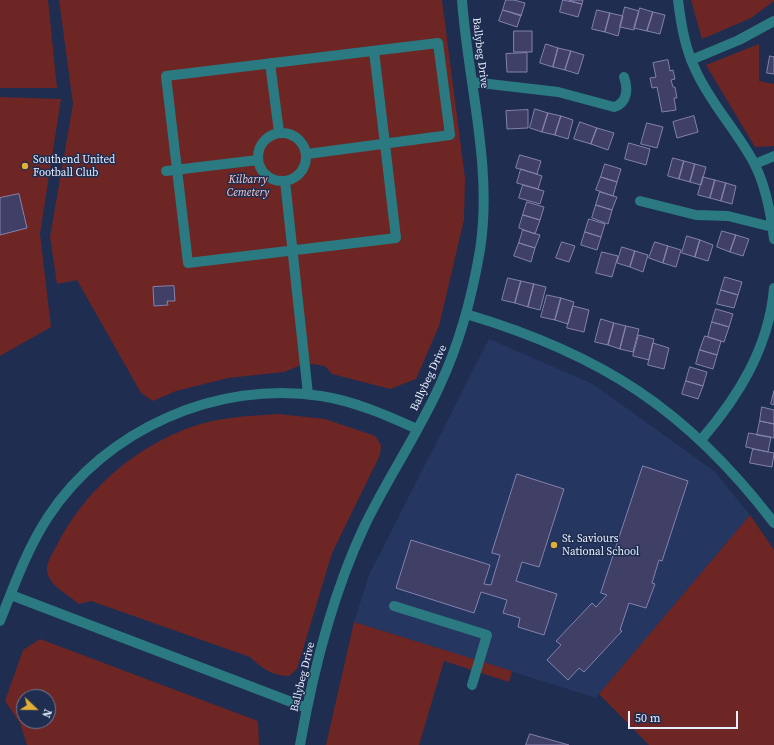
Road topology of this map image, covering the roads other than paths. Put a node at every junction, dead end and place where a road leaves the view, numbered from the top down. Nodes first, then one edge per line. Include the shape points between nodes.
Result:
1 (462, 0) edge
2 (678, 0) edge
3 (774, 21) edge
4 (374, 51) junction
5 (691, 60) junction
6 (270, 63) junction
7 (624, 77) dead end
8 (472, 82) junction
9 (279, 132) junction
10 (386, 143) junction
11 (307, 154) junction
12 (774, 156) edge
13 (258, 160) junction
14 (755, 164) junction
15 (177, 169) junction
16 (166, 171) dead end
17 (285, 181) junction
18 (640, 201) dead end
19 (772, 227) junction
20 (774, 239) edge
21 (293, 250) junction
22 (774, 288) edge
23 (466, 314) junction
24 (308, 394) junction
25 (417, 430) junction
26 (701, 440) junction
27 (774, 523) edge
28 (11, 595) junction
29 (394, 606) dead end
30 (0, 621) edge
31 (472, 685) dead end
32 (307, 708) junction
33 (300, 745) edge

1 - 8 street, Ballybeg Drive
2 - 5 street
3 - 5 street
4 - 6 street
4 - 10 street
4 - 10 street via 438,44 450,134
5 - 14 street via 708,93
6 - 9 street
6 - 15 street via 166,76
7 - 8 street via 626,95 622,104 614,107 558,92
8 - 23 street, Ballybeg Drive via 484,202 480,249
9 - 11 street via 294,135 305,146
9 - 13 street via 261,145
10 - 11 street
10 - 21 street via 396,238
11 - 17 street via 304,169 293,179
12 - 14 street
13 - 15 street
13 - 17 street via 264,174 277,181
14 - 19 street via 766,196
15 - 16 street
15 - 21 street via 188,263
17 - 21 street
18 - 19 street via 696,215 728,216
19 - 20 street
21 - 24 street
22 - 26 street via 766,334 750,370 733,400
23 - 25 street, Ballybeg Drive via 448,368
23 - 26 street via 536,337 590,361 652,399
24 - 25 street via 353,403
24 - 28 street via 254,394 202,405 162,419 129,437 97,461 60,501 40,531
25 - 32 street, Ballybeg Drive via 380,496 344,573 329,618
26 - 27 street via 740,480
28 - 30 street
28 - 32 street
29 - 31 street via 487,635
32 - 33 street, Ballybeg Drive

